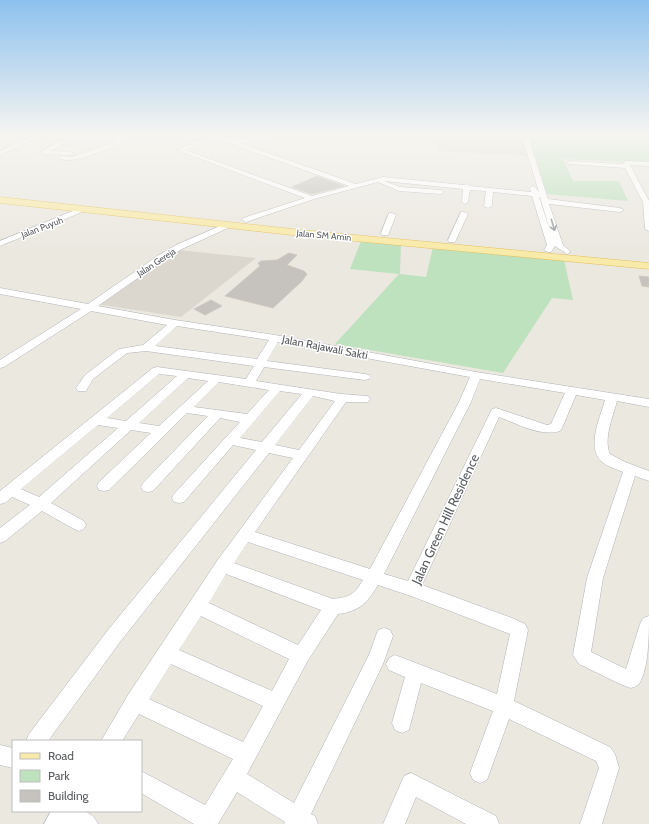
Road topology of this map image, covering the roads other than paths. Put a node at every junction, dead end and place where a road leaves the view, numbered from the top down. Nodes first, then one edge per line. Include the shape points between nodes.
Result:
1 (242, 172) edge
2 (315, 172) edge
3 (528, 172) edge
4 (537, 172) edge
5 (632, 172) edge
6 (376, 180) junction
7 (442, 184) junction
8 (356, 186) junction
9 (467, 186) junction
10 (490, 192) junction
11 (646, 194) edge
12 (0, 195) edge
13 (535, 197) junction
14 (312, 198) junction
15 (545, 198) junction
16 (0, 200) edge
17 (465, 202) dead end
18 (488, 206) dead end
19 (83, 210) junction
20 (620, 210) dead end
21 (464, 214) dead end
22 (392, 215) dead end
23 (246, 220) junction
24 (227, 225) junction
25 (649, 229) edge
26 (385, 233) junction
27 (452, 240) junction
28 (0, 244) edge
29 (468, 245) junction
30 (548, 250) junction
31 (567, 252) junction
32 (649, 260) edge
33 (649, 266) edge
34 (0, 292) edge
35 (89, 308) junction
36 (175, 323) junction
37 (275, 338) junction
38 (146, 348) junction
39 (261, 364) junction
40 (0, 365) edge
41 (186, 374) junction
42 (476, 375) junction
43 (365, 377) dead end
44 (216, 379) junction
45 (249, 383) junction
46 (82, 388) dead end
47 (277, 388) junction
48 (572, 391) junction
49 (310, 392) junction
50 (612, 397) junction
51 (341, 398) junction
52 (364, 399) dead end
53 (649, 403) edge
54 (185, 409) junction
55 (217, 414) junction
56 (250, 419) junction
57 (95, 420) junction
58 (129, 425) junction
59 (162, 431) junction
60 (230, 440) junction
61 (267, 447) junction
62 (301, 455) junction
63 (631, 469) junction
64 (649, 476) edge
65 (104, 486) dead end
66 (148, 487) dead end
67 (5, 495) edge
68 (179, 498) dead end
69 (41, 504) junction
70 (79, 525) dead end
71 (245, 535) junction
72 (0, 537) edge
73 (223, 566) junction
74 (379, 579) junction
75 (412, 589) junction
76 (198, 606) junction
77 (333, 607) junction
78 (649, 624) edge
79 (384, 636) dead end
80 (167, 653) junction
81 (301, 656) junction
82 (395, 664) dead end
83 (415, 672) junction
84 (135, 702) junction
85 (275, 702) junction
86 (504, 706) junction
87 (402, 723) dead end
88 (37, 740) edge
89 (111, 740) edge
90 (246, 754) junction
91 (0, 755) edge
92 (12, 758) edge
93 (480, 773) dead end
94 (234, 778) junction
95 (142, 782) edge
96 (64, 812) edge
97 (67, 812) edge
98 (206, 821) edge
99 (477, 821) edge
100 (300, 822) edge
101 (55, 824) edge
102 (86, 824) edge
103 (394, 824) edge
104 (591, 824) edge

1 - 14 street
2 - 8 street
3 - 13 street
4 - 15 street
5 - 11 street
6 - 7 street
6 - 7 street via 399,189 440,195
6 - 8 street
7 - 9 street
8 - 14 street
9 - 10 street
9 - 17 street
10 - 13 street
10 - 18 street
11 - 25 street
12 - 23 main road, Jalan SM Amin
13 - 15 street
13 - 30 street via 551,245
14 - 23 street
15 - 20 street
15 -> 31 street via 559,246
16 - 19 main road, Jalan SM Amin
19 - 24 main road, Jalan SM Amin
19 - 28 street, Jalan Puyuh
21 - 27 street
22 - 26 street
23 - 26 main road, Jalan SM Amin
24 - 29 main road, Jalan SM Amin
24 - 35 street, Jalan Gereja via 173,250
26 - 27 main road, Jalan SM Amin
27 - 29 main road, Jalan SM Amin
29 - 30 main road, Jalan SM Amin
29 - 33 main road, Jalan SM Amin
30 - 31 main road, Jalan SM Amin
31 - 32 main road, Jalan SM Amin
34 - 35 street, Jalan Rajawali Sakti
35 - 36 street, Jalan Rajawali Sakti
35 - 40 street, Jalan Gereja
36 - 37 street, Jalan Rajawali Sakti
36 - 38 street
37 - 39 street
37 - 42 street, Jalan Rajawali Sakti
38 - 39 street
38 - 46 street via 123,351 89,377
39 - 43 street
39 - 45 street
41 - 44 street
41 - 57 street via 153,370
41 - 58 street
42 - 48 street, Jalan Rajawali Sakti
42 - 74 street
44 - 45 street
44 - 54 street
45 - 47 street
47 - 49 street
47 - 56 street
48 - 50 street, Jalan Rajawali Sakti
48 - 75 street, Jalan Green Hill Residence via 556,428 546,429 496,412
49 - 51 street
49 - 61 street
50 - 53 street, Jalan Rajawali Sakti
50 - 63 street via 601,449 604,456
51 - 52 street
51 - 62 street
54 - 55 street
54 - 59 street
55 - 56 street
55 - 66 street
56 - 60 street
57 - 58 street
57 - 67 street
58 - 59 street
58 - 69 street
59 - 65 street
60 - 61 street
60 - 68 street
61 - 62 street
61 - 88 street via 114,636
62 - 71 street
63 - 64 street
63 - 78 street via 595,578 582,655 630,679 633,677
67 - 69 street
69 - 70 street
69 - 72 street
71 - 73 street
71 - 74 street
73 - 76 street
73 - 77 street
74 - 75 street
74 - 77 street via 360,599 350,605
75 - 86 street, Jalan Green Hill Residence via 519,630
76 - 80 street
76 - 81 street
77 - 81 street
79 - 100 street via 377,658
80 - 84 street
80 - 85 street
81 - 85 street
82 - 83 street
83 - 86 street
83 - 87 street
84 - 89 street
84 - 90 street
85 - 90 street
86 - 93 street, Jalan Green Hill Residence
86 - 104 street via 603,754 609,768
90 - 94 street
91 - 92 street
94 - 98 street
94 - 100 street
95 - 98 street
96 - 101 street
97 - 102 street
99 - 103 street via 411,783

